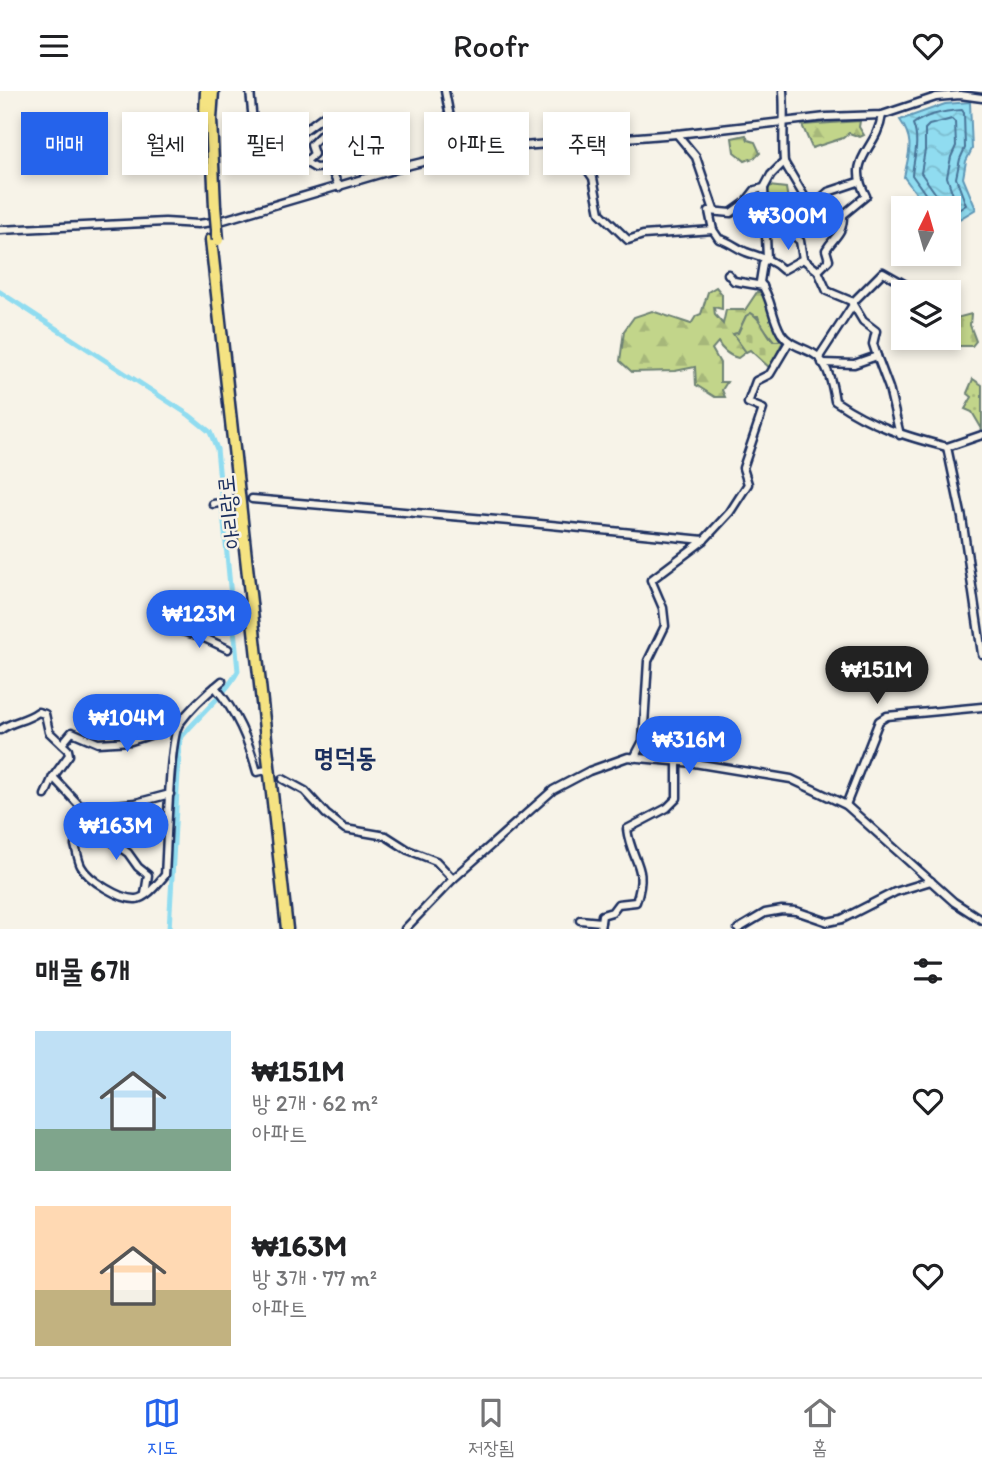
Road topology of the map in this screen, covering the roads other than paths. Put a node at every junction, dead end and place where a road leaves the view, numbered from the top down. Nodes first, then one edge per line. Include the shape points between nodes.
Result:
1 (206, 91) edge
2 (213, 91) edge
3 (250, 91) edge
4 (445, 91) edge
5 (783, 91) edge
6 (982, 98) edge
7 (449, 112) edge
8 (882, 115) junction
9 (785, 122) junction
10 (677, 134) junction
11 (630, 137) edge
12 (784, 162) junction
13 (424, 163) edge
14 (591, 175) edge
15 (858, 182) junction
16 (339, 187) junction
17 (764, 188) junction
18 (212, 207) junction
19 (713, 210) junction
20 (766, 214) junction
21 (0, 230) edge
22 (713, 230) junction
23 (215, 240) junction
24 (767, 259) junction
25 (803, 259) junction
26 (818, 271) junction
27 (728, 274) dead end
28 (897, 280) edge
29 (763, 286) junction
30 (852, 304) junction
31 (789, 342) junction
32 (877, 356) junction
33 (820, 360) junction
34 (900, 435) junction
35 (982, 435) edge
36 (947, 447) junction
37 (252, 499) dead end
38 (236, 501) dead end
39 (214, 504) dead end
40 (704, 540) junction
41 (178, 630) dead end
42 (228, 649) dead end
43 (982, 654) edge
44 (222, 681) dead end
45 (216, 689) junction
46 (982, 707) edge
47 (2, 726) edge
48 (178, 726) junction
49 (62, 744) junction
50 (634, 758) junction
51 (677, 762) junction
52 (266, 770) dead end
53 (53, 777) junction
54 (283, 779) dead end
55 (170, 794) junction
56 (46, 795) dead end
57 (846, 805) junction
58 (93, 807) junction
59 (93, 828) junction
60 (453, 879) junction
61 (931, 881) junction
62 (145, 895) junction
63 (580, 920) dead end
64 (982, 920) edge
65 (601, 926) edge
66 (287, 929) edge
67 (294, 929) edge
68 (405, 929) edge
69 (738, 929) edge

1 - 18 highway, 아리랑로
2 - 18 highway, 아리랑로
3 - 16 street via 253,122 262,127 298,135 325,115 335,115 311,145 314,154 305,162 315,168 330,167
4 - 7 street
5 - 9 street
6 - 8 street via 936,97
8 - 9 street
8 - 15 street via 880,129 859,163
9 - 10 street
9 - 12 street
10 - 11 street
10 - 19 street via 696,157
12 - 15 street via 807,201 818,201 828,192
12 - 17 street
13 - 16 street
14 - 22 street via 600,213 628,240
15 - 26 street via 866,196 843,215 843,227 826,250 829,260
16 - 21 street via 220,221
17 - 19 street via 755,190 731,213
17 - 20 street
18 - 23 highway, 아리랑로
19 - 22 street via 708,217
20 - 24 street
20 - 25 street via 785,219 800,241
22 - 24 street via 719,239
23 - 66 highway, 아리랑로
23 - 67 highway, 아리랑로
24 - 25 street via 783,270
24 - 29 street via 760,282
25 - 26 street
26 - 30 street via 827,291
27 - 29 street via 734,281
28 - 30 street via 883,272
29 - 31 street via 775,321
30 - 32 street via 876,331 873,344
30 - 33 street
31 - 33 street
31 - 40 street via 770,374 756,381 748,403 762,409 743,468 748,484
32 - 33 street via 854,364
32 - 34 street
33 - 34 street via 835,401
34 - 36 street
35 - 36 street
36 - 43 street
37 - 40 street
38 - 39 street
40 - 50 street via 651,580 665,626 648,661 643,741
41 - 42 street
44 - 45 street
45 - 48 street
45 - 52 street via 237,715 257,772
46 - 57 street via 887,716 879,721
47 - 49 street via 38,712 45,714 49,732
48 - 49 street via 131,741 98,743 72,732
48 - 55 street
49 - 53 street via 69,755
50 - 51 street
50 - 60 street via 589,771 552,790
51 - 57 street via 791,779
51 - 65 street via 677,798 627,829 640,867 642,885 636,902 618,904 602,915
53 - 56 street
53 - 58 street via 80,806
54 - 60 street via 305,791 345,829 386,836 436,861
55 - 58 street
55 - 62 street via 165,875
57 - 61 street
58 - 59 street
59 - 62 street via 128,853 148,875
59 - 62 street via 75,845 81,867 112,893 136,899
60 - 68 street
61 - 64 street
61 - 69 street via 895,892 842,919 828,922 782,910 765,913
63 - 65 street

